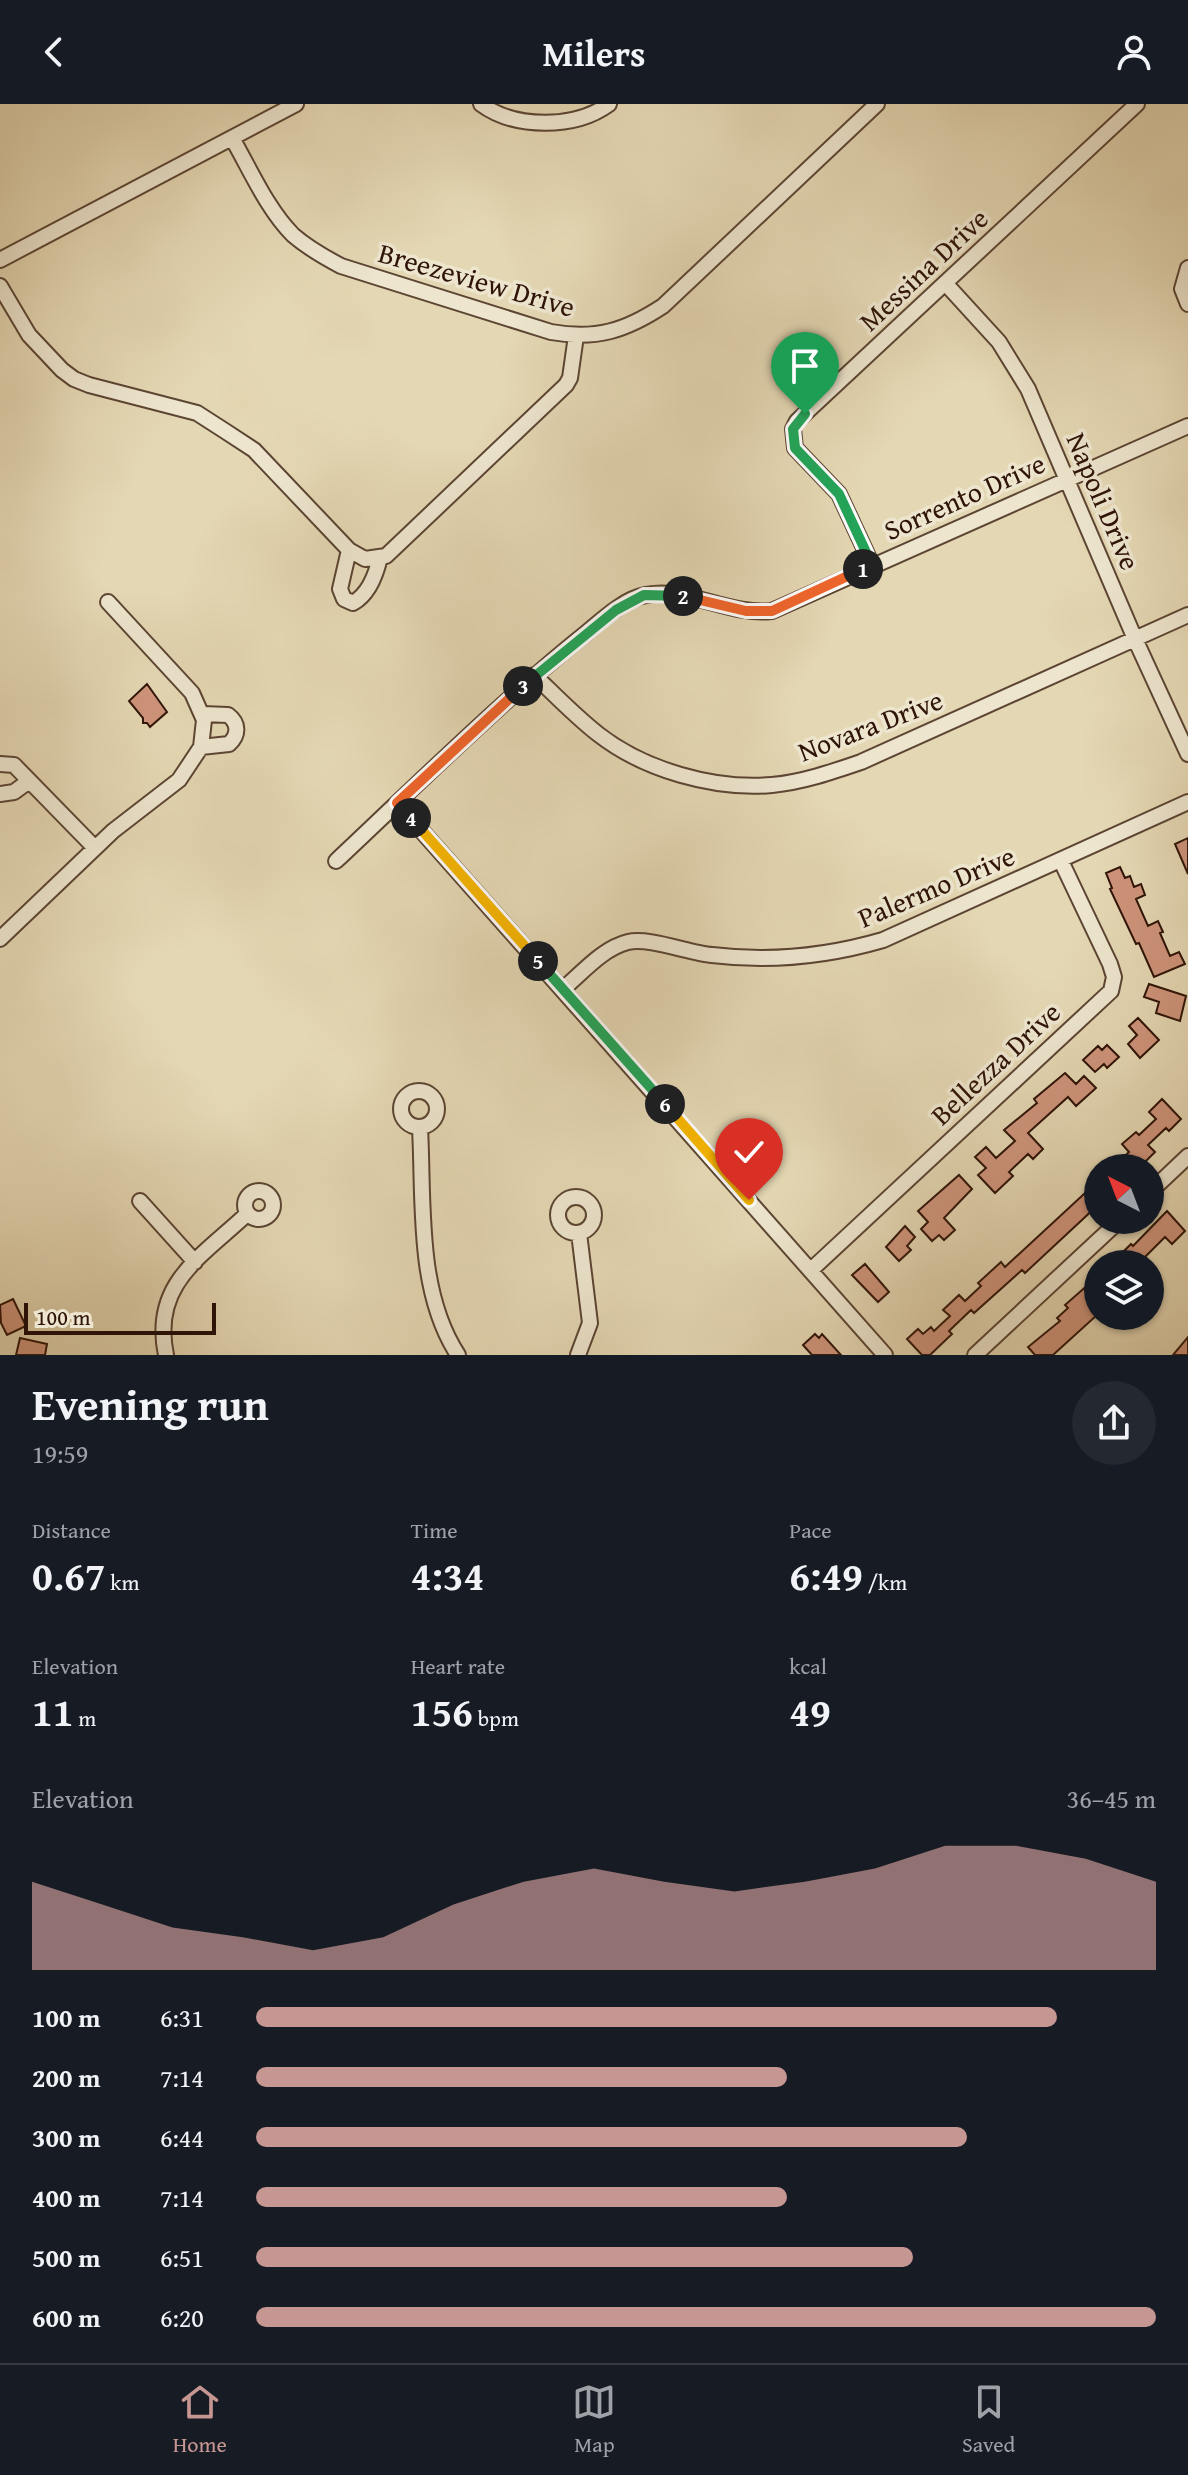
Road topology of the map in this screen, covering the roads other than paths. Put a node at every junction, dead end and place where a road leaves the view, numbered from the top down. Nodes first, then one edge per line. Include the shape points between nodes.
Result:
1 (296, 104) edge
2 (481, 104) edge
3 (609, 104) edge
4 (877, 104) edge
5 (1137, 104) edge
6 (232, 138) junction
7 (0, 260) edge
8 (1188, 268) edge
9 (946, 284) junction
10 (0, 286) edge
11 (1188, 304) edge
12 (576, 336) junction
13 (1188, 426) edge
14 (1067, 479) junction
15 (349, 550) junction
16 (373, 558) junction
17 (872, 565) junction
18 (108, 602) dead end
19 (1188, 615) edge
20 (1135, 639) junction
21 (534, 675) junction
22 (203, 714) junction
23 (201, 747) junction
24 (1188, 754) edge
25 (0, 764) edge
26 (29, 781) junction
27 (0, 794) edge
28 (1188, 802) edge
29 (397, 803) junction
30 (95, 848) junction
31 (336, 861) dead end
32 (1061, 861) junction
33 (0, 939) edge
34 (563, 989) junction
35 (420, 1128) dead end
36 (1188, 1156) edge
37 (1164, 1179) edge
38 (140, 1201) dead end
39 (247, 1214) dead end
40 (579, 1233) dead end
41 (1105, 1234) edge
42 (195, 1262) junction
43 (811, 1270) junction
44 (166, 1355) edge
45 (458, 1355) edge
46 (578, 1355) edge
47 (885, 1355) edge
48 (975, 1355) edge

1 - 6 street
2 - 3 street via 518,120 553,123
4 - 12 street, Breezeview Drive via 663,306 611,333
5 - 9 street, Messina Drive
6 - 7 street
6 - 12 street, Breezeview Drive via 290,232 314,251 341,266
8 - 11 street via 1182,289
9 - 14 street, Napoli Drive via 1009,356
9 - 17 street, Messina Drive via 793,429 795,448 839,494
10 - 15 street via 29,335 62,370 89,385 197,413 233,435 254,450
12 - 16 street via 566,385 386,556
13 - 14 street, Sorrento Drive
14 - 17 street, Sorrento Drive
14 - 20 street, Napoli Drive
15 - 16 street
15 - 16 street via 340,589 353,603 363,598 377,571
17 - 21 street, Sorrento Drive via 772,611 746,611 688,596 644,595 616,610
18 - 22 street via 184,681
19 - 20 street, Novara Drive
20 - 21 street, Novara Drive via 861,762 820,777 753,786 683,775 619,748
20 - 24 street, Napoli Drive
21 - 29 street, Sorrento Drive
22 - 23 street
22 - 23 street via 228,715 237,729 229,744
23 - 30 street via 179,780
25 - 26 street via 14,765
26 - 27 street
26 - 30 street
28 - 32 street, Palermo Drive
29 - 31 street, Sorrento Drive
29 - 34 street
30 - 33 street
32 - 34 street, Palermo Drive via 854,948 797,956 724,957 631,941 606,953
32 - 43 street, Bellezza Drive via 1110,964 1111,991
34 - 43 street
35 - 45 street via 428,1273 436,1311
36 - 37 street
38 - 42 street
39 - 42 street
40 - 46 street via 590,1323
41 - 48 street
42 - 44 street via 165,1307
43 - 47 street

